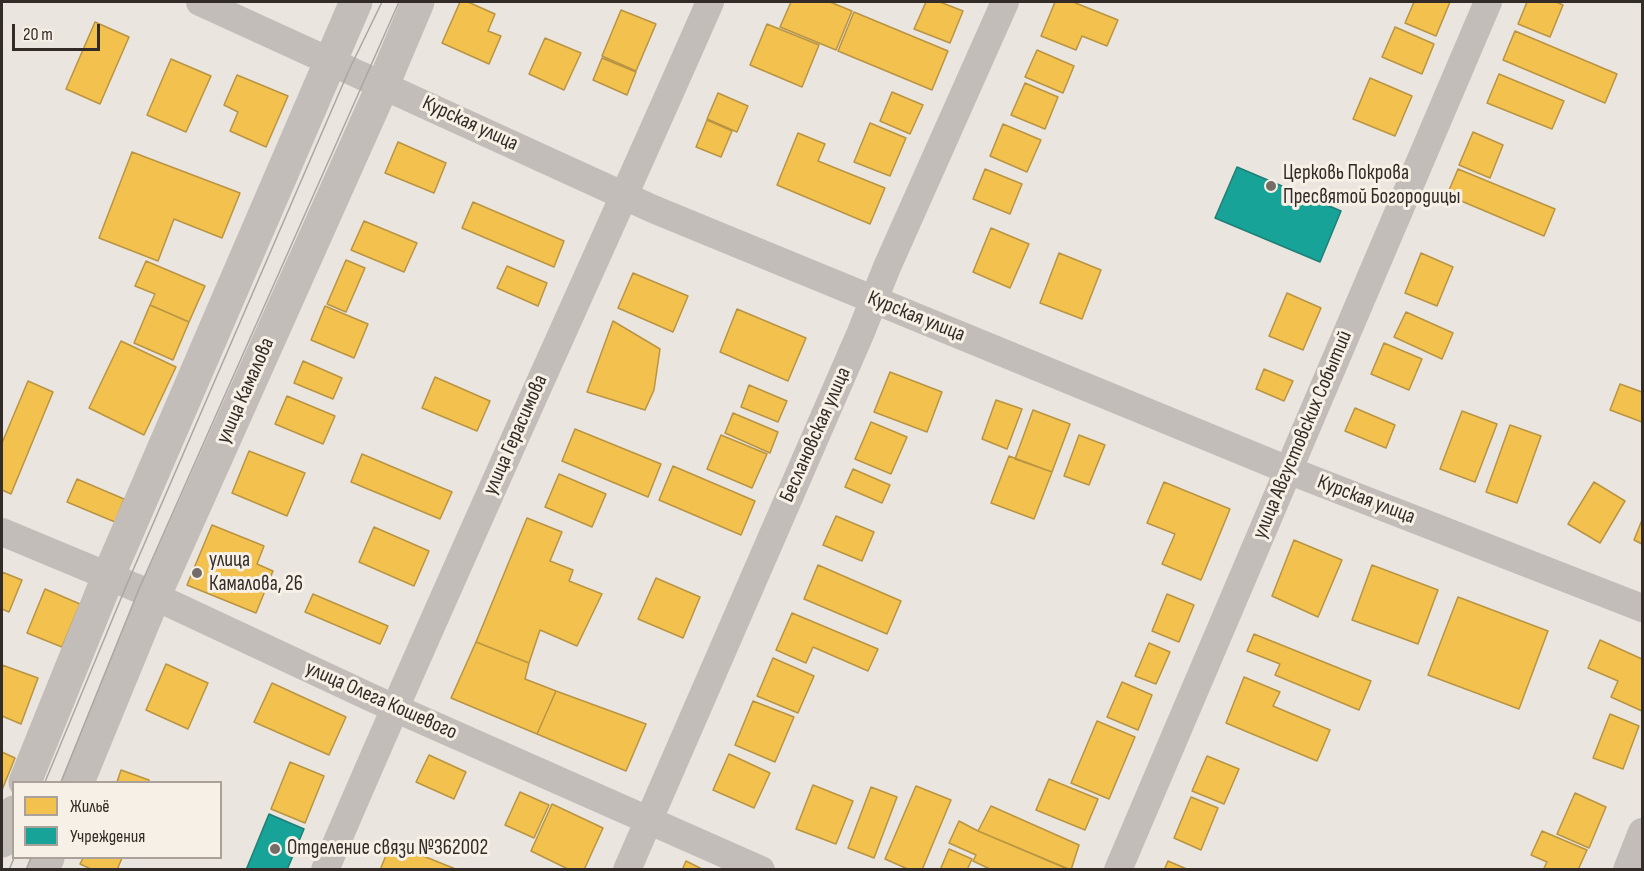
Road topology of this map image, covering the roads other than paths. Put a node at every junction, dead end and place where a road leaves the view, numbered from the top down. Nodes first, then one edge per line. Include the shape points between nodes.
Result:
1 (200, 2) edge
2 (356, 2) edge
3 (418, 2) edge
4 (710, 2) edge
5 (1005, 2) edge
6 (1488, 2) edge
7 (330, 61) junction
8 (383, 85) junction
9 (625, 196) junction
10 (874, 300) junction
11 (1288, 470) junction
12 (2, 532) edge
13 (108, 577) junction
14 (154, 597) junction
15 (1642, 608) edge
16 (394, 707) junction
17 (26, 781) edge
18 (79, 781) edge
19 (12, 817) edge
20 (649, 820) junction
21 (1642, 832) edge
22 (2, 842) edge
23 (325, 870) edge
24 (627, 870) edge
25 (761, 870) edge
26 (1118, 870) edge
27 (1627, 870) edge

1 - 7 street, Курская улица
2 - 7 street
3 - 8 street, улица Камалова
4 - 9 street, улица Герасимова
5 - 10 street, Беслановская улица
6 - 11 street, улица Августовских Событий
7 - 8 street, Курская улица
7 - 13 street
8 - 9 street, Курская улица
8 - 14 street, улица Камалова
9 - 10 street, Курская улица
9 - 16 street, улица Герасимова
10 - 11 street, Курская улица
10 - 20 street, Беслановская улица
11 - 15 street, Курская улица
11 - 26 street, улица Августовских Событий
12 - 13 street, улица Олега Кошевого
13 - 14 street, улица Олега Кошевого
13 - 17 street
14 - 16 street, улица Олега Кошевого
14 - 18 street, улица Камалова
16 - 20 street, улица Олега Кошевого
16 - 23 street, улица Герасимова
19 - 22 street
20 - 24 street, Беслановская улица
20 - 25 street, улица Олега Кошевого
21 - 27 street

